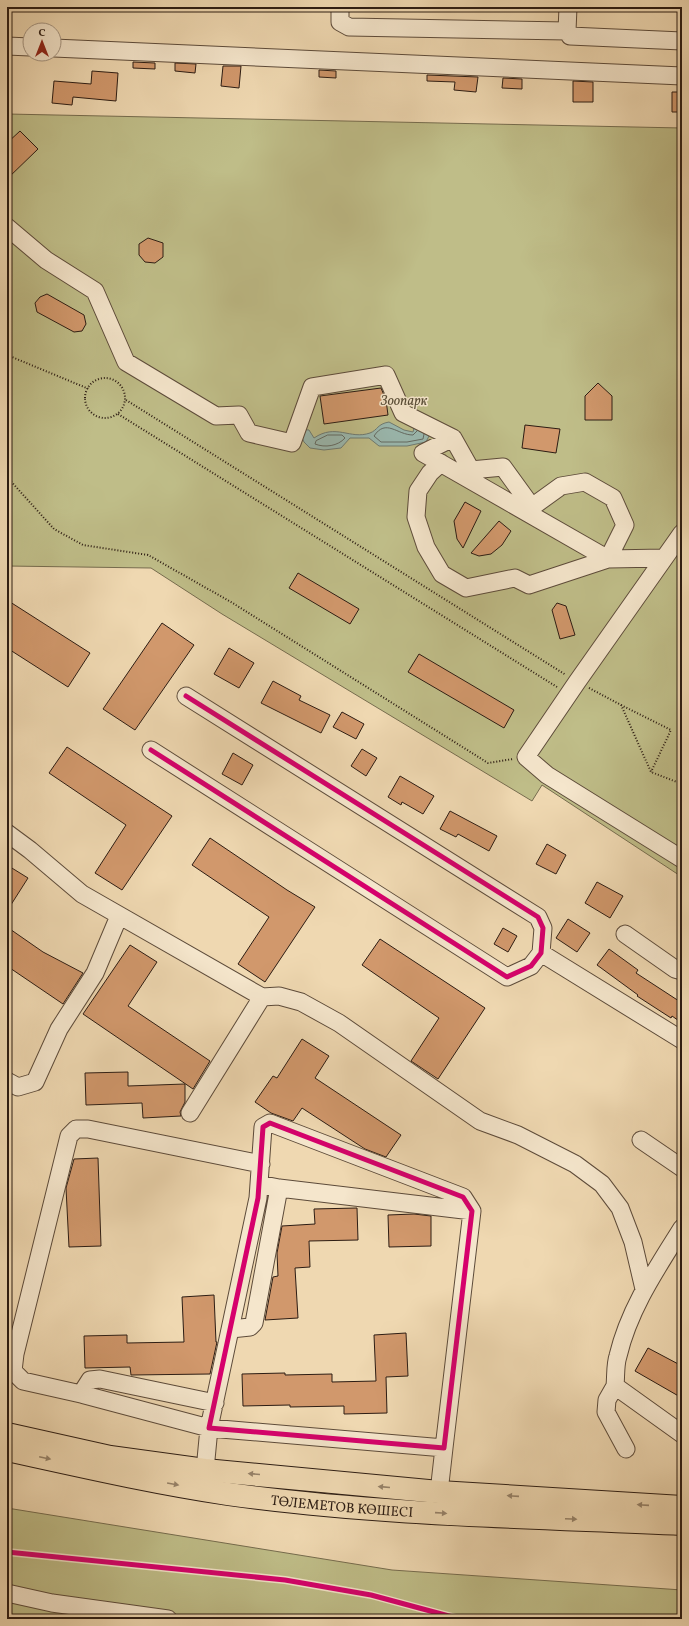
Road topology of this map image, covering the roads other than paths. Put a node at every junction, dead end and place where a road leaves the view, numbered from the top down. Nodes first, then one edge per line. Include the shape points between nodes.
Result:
1 (340, 7) edge
2 (568, 7) edge
3 (567, 32) junction
4 (682, 41) edge
5 (7, 46) edge
6 (22, 47) edge
7 (62, 48) edge
8 (682, 76) edge
9 (7, 227) edge
10 (453, 438) junction
11 (441, 463) junction
12 (682, 534) edge
13 (664, 558) junction
14 (608, 559) junction
15 (186, 696) dead end
16 (151, 750) dead end
17 (7, 833) edge
18 (682, 859) edge
19 (119, 916) junction
20 (625, 934) dead end
21 (541, 954) junction
22 (682, 971) edge
23 (262, 998) junction
24 (682, 1040) edge
25 (7, 1081) edge
26 (190, 1113) dead end
27 (641, 1140) dead end
28 (261, 1164) junction
29 (682, 1168) edge
30 (259, 1184) junction
31 (279, 1188) junction
32 (472, 1211) junction
33 (682, 1228) edge
34 (644, 1289) junction
35 (231, 1329) junction
36 (615, 1386) junction
37 (81, 1394) junction
38 (215, 1403) junction
39 (209, 1428) junction
40 (7, 1434) edge
41 (682, 1434) edge
42 (444, 1448) junction
43 (7, 1450) edge
44 (626, 1450) dead end
45 (205, 1470) junction
46 (439, 1492) junction
47 (682, 1507) edge
48 (682, 1524) edge
49 (7, 1593) edge
50 (168, 1619) edge

1 - 3 street via 340,22 349,27
2 - 3 street
3 - 4 street via 570,36
5 - 6 street
7 - 8 street
9 - 10 street via 46,260 95,291 126,362 216,416 239,415 249,433 292,443 312,387 386,375 403,413
10 - 11 street via 423,453
10 - 14 street via 471,470 503,467 532,508 561,486 585,482 613,498 624,525
11 - 14 street
11 - 14 street via 430,473 418,491 416,517 426,547 442,574 466,588 515,578 529,585
12 - 13 street
13 - 14 street
13 - 18 street via 526,758 547,774
15 - 21 street via 538,917 543,928
16 - 21 street via 507,977 532,966
17 - 19 street via 82,894
19 - 23 street
19 - 25 street via 95,973 59,1029 35,1082 18,1087
20 - 22 street via 675,969
21 - 24 street
23 - 26 street
23 - 34 street via 279,996 301,1002 338,1023 480,1121 518,1135 575,1164 602,1184 620,1208 633,1242
27 - 29 street
28 - 30 street
28 - 32 street via 263,1127 270,1123 463,1197
28 - 37 street via 88,1129 76,1129 70,1136 15,1354 13,1371 23,1381
30 - 31 street
30 - 35 street
31 - 32 street
31 - 35 street via 254,1323 250,1327
32 - 42 street
33 - 34 street
34 - 36 street via 617,1357
35 - 38 street
36 - 41 street
36 - 44 street via 607,1400 606,1412
37 - 38 street via 90,1380 100,1379
37 - 39 street
38 - 39 street
39 - 42 street
39 - 45 street
40 - 45 main road, ТӨЛЕМЕТОВ КӨШЕСІ via 110,1457
42 - 46 street
43 -> 48 main road, ТӨЛЕМЕТОВ КӨШЕСІ via 107,1472 228,1494 478,1515
46 -> 45 main road, ТӨЛЕМЕТОВ КӨШЕСІ
47 -> 46 main road, ТӨЛЕМЕТОВ КӨШЕСІ
49 - 50 street via 52,1603

